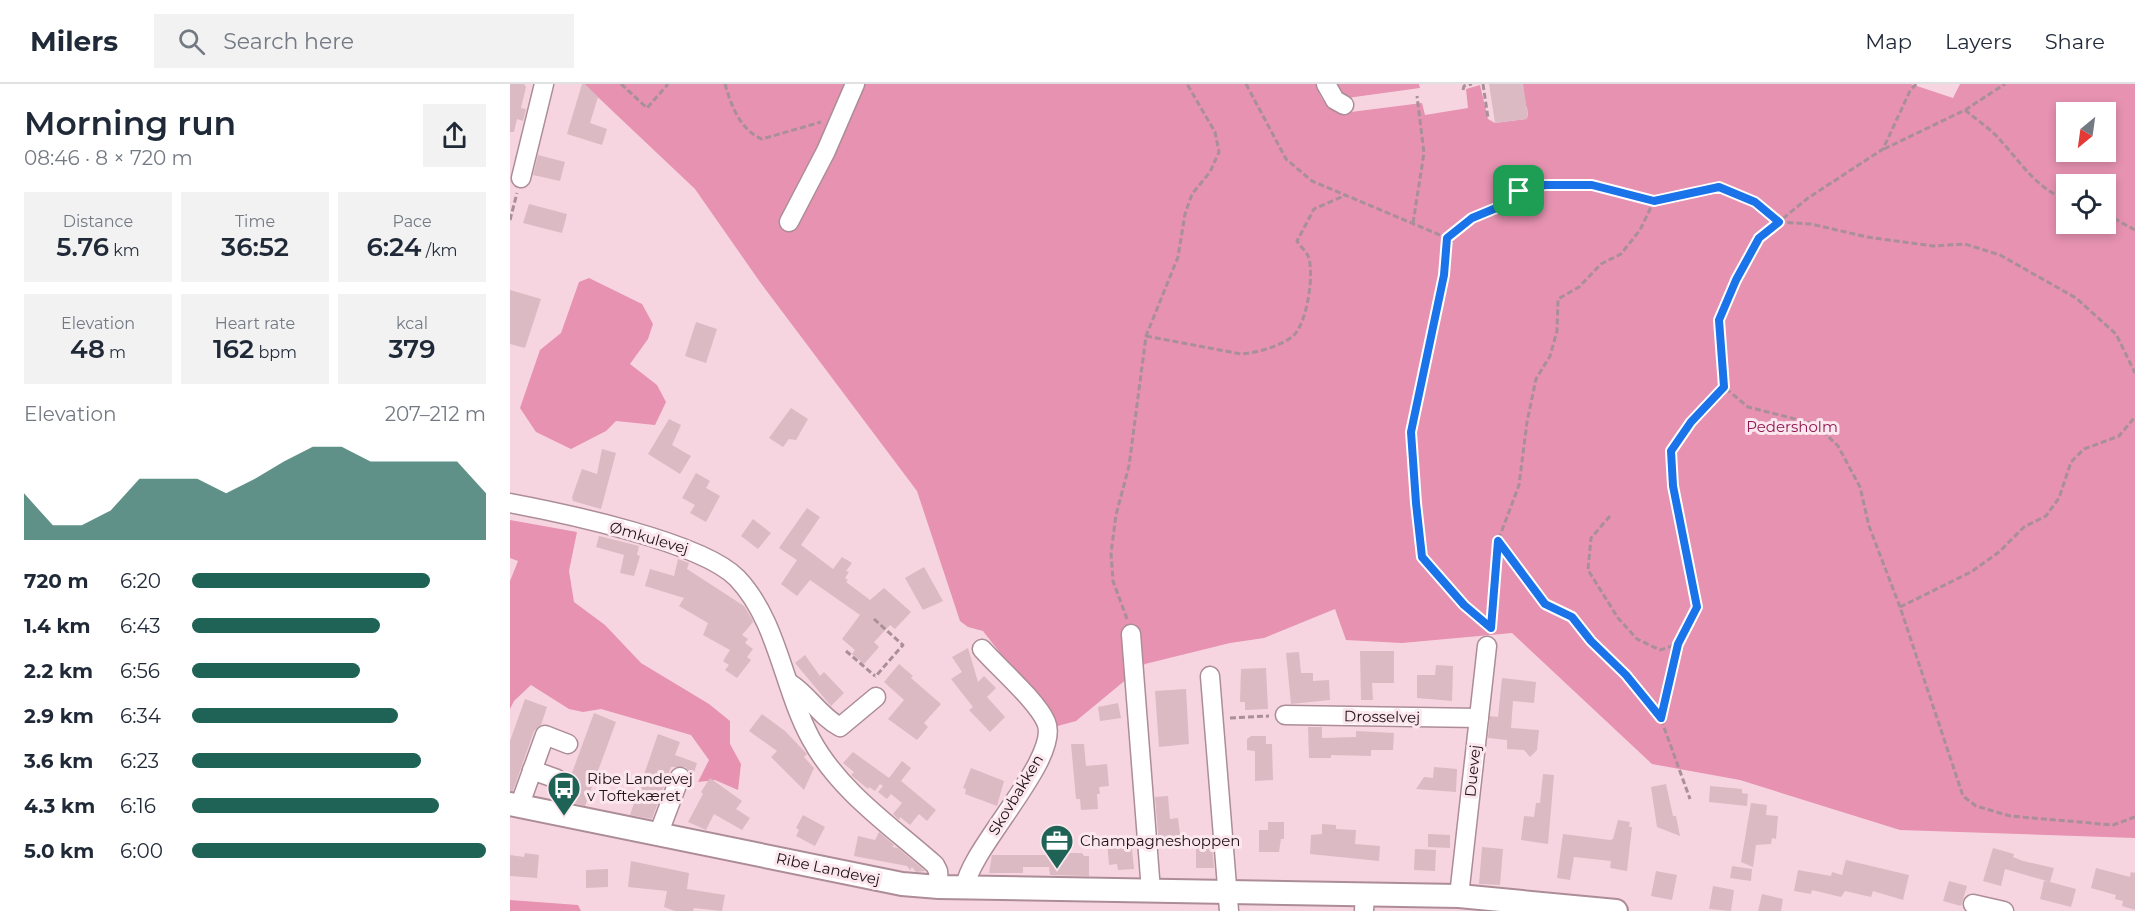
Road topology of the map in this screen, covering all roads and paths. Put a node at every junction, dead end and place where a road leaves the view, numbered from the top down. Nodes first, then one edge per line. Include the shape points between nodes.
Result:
1 (544, 84) edge
2 (621, 84) edge
3 (668, 84) edge
4 (725, 84) edge
5 (855, 84) edge
6 (1187, 84) edge
7 (1246, 84) edge
8 (1326, 84) edge
9 (1472, 84) edge
10 (1483, 84) edge
11 (1916, 84) edge
12 (2006, 84) edge
13 (1464, 87) edge
14 (1417, 96) dead end
15 (1344, 105) dead end
16 (846, 106) junction
17 (1965, 110) junction
18 (1488, 118) dead end
19 (1882, 149) junction
20 (521, 178) joint
21 (1346, 195) junction
22 (2056, 196) edge
23 (1654, 201) junction
24 (510, 220) edge
25 (2116, 220) edge
26 (789, 222) dead end
27 (1779, 222) junction
28 (1413, 223) junction
29 (2135, 230) edge
30 (1447, 238) junction
31 (1146, 336) junction
32 (2135, 373) edge
33 (1724, 387) junction
34 (2135, 417) edge
35 (510, 503) edge
36 (1610, 516) dead end
37 (1498, 541) junction
38 (1900, 607) junction
39 (874, 619) dead end
40 (1131, 634) joint
41 (1489, 637) junction
42 (1678, 644) junction
43 (982, 650) dead end
44 (846, 651) dead end
45 (1210, 676) dead end
46 (875, 677) junction
47 (789, 683) junction
48 (878, 689) joint
49 (1285, 715) joint
50 (1479, 718) junction
51 (1661, 718) junction
52 (1213, 719) junction
53 (568, 744) dead end
54 (532, 770) junction
55 (680, 777) dead end
56 (558, 779) dead end
57 (1690, 799) dead end
58 (514, 806) edge
59 (2135, 817) edge
60 (658, 835) junction
61 (939, 887) junction
62 (964, 887) junction
63 (1150, 891) junction
64 (1460, 896) junction
65 (1228, 901) edge
66 (1365, 903) edge
67 (1973, 904) dead end
68 (1616, 911) edge
69 (2004, 911) edge

1 - 20 street
2 - 3 path via 647,108
4 - 16 path via 735,114 762,139 825,121
5 - 16 street
6 - 31 path via 1215,132 1219,152 1210,172 1192,194 1178,257
7 - 21 path via 1286,159 1312,181
8 - 15 street via 1335,100
9 - 13 path
10 - 18 path
11 - 19 path
12 - 17 path
14 - 28 path via 1424,153
16 - 26 street
17 - 19 path
17 - 22 path via 2000,139 2027,174
19 - 27 path
20 - 24 path
21 - 28 path
21 - 31 path via 1314,209 1297,242 1308,256 1312,282 1294,336 1255,353 1241,354
23 - 27 path via 1719,187 1755,202
23 - 30 path via 1592,185 1545,185 1519,191 1501,206 1472,218
23 - 37 path via 1640,230 1621,254 1601,264 1579,287 1558,299 1557,331 1550,356 1536,379 1519,485
25 - 29 path
27 - 32 path via 1933,246 1965,244 2000,255 2076,298 2116,334
27 - 33 path via 1759,238 1719,320
28 - 30 path
30 - 41 path via 1444,275 1411,432 1416,503 1422,557
31 - 40 path via 1129,466 1111,553 1113,581
33 - 38 path via 1748,407 1815,424 1838,446 1860,487 1869,526
33 - 42 path via 1691,422 1671,451 1673,486 1697,607
34 - 38 path via 2119,436 2084,449 2071,462 2059,498 2046,516 2024,527 1971,572
35 - 47 street, Ømkulevej via 691,549 717,563 737,578 754,602
36 - 42 path via 1591,538 1588,570 1618,618 1637,639 1660,650
37 - 41 path
37 - 51 path via 1545,604 1572,617
38 - 59 path via 1962,796 1976,806 2010,816 2113,825
39 - 46 path via 903,645
40 - 63 street
41 - 50 street, Duevej
42 - 51 path
43 - 62 street, Skovbakken via 1037,709 1046,722 1048,734 1043,751 1007,814 966,874
44 - 46 path
45 - 52 street
46 - 48 path
47 - 48 street, Ømkulevej via 840,727
47 - 61 street, Ømkulevej via 810,737 825,762 839,781 935,865
49 - 50 street, Drosselvej
49 - 52 path
50 - 64 street, Duevej
51 - 57 path
52 - 65 street
53 - 54 street via 545,735
54 - 56 street
54 - 58 street
55 - 60 street
58 - 60 main road, Ribe Landevej
60 - 61 main road, Ribe Landevej via 891,882
61 - 62 main road, Ribe Landevej
62 - 63 main road, Ribe Landevej
63 - 65 main road, Ribe Landevej
64 - 66 main road, Ribe Landevej
64 - 68 main road, Ribe Landevej
65 - 66 main road, Ribe Landevej
67 - 69 street

